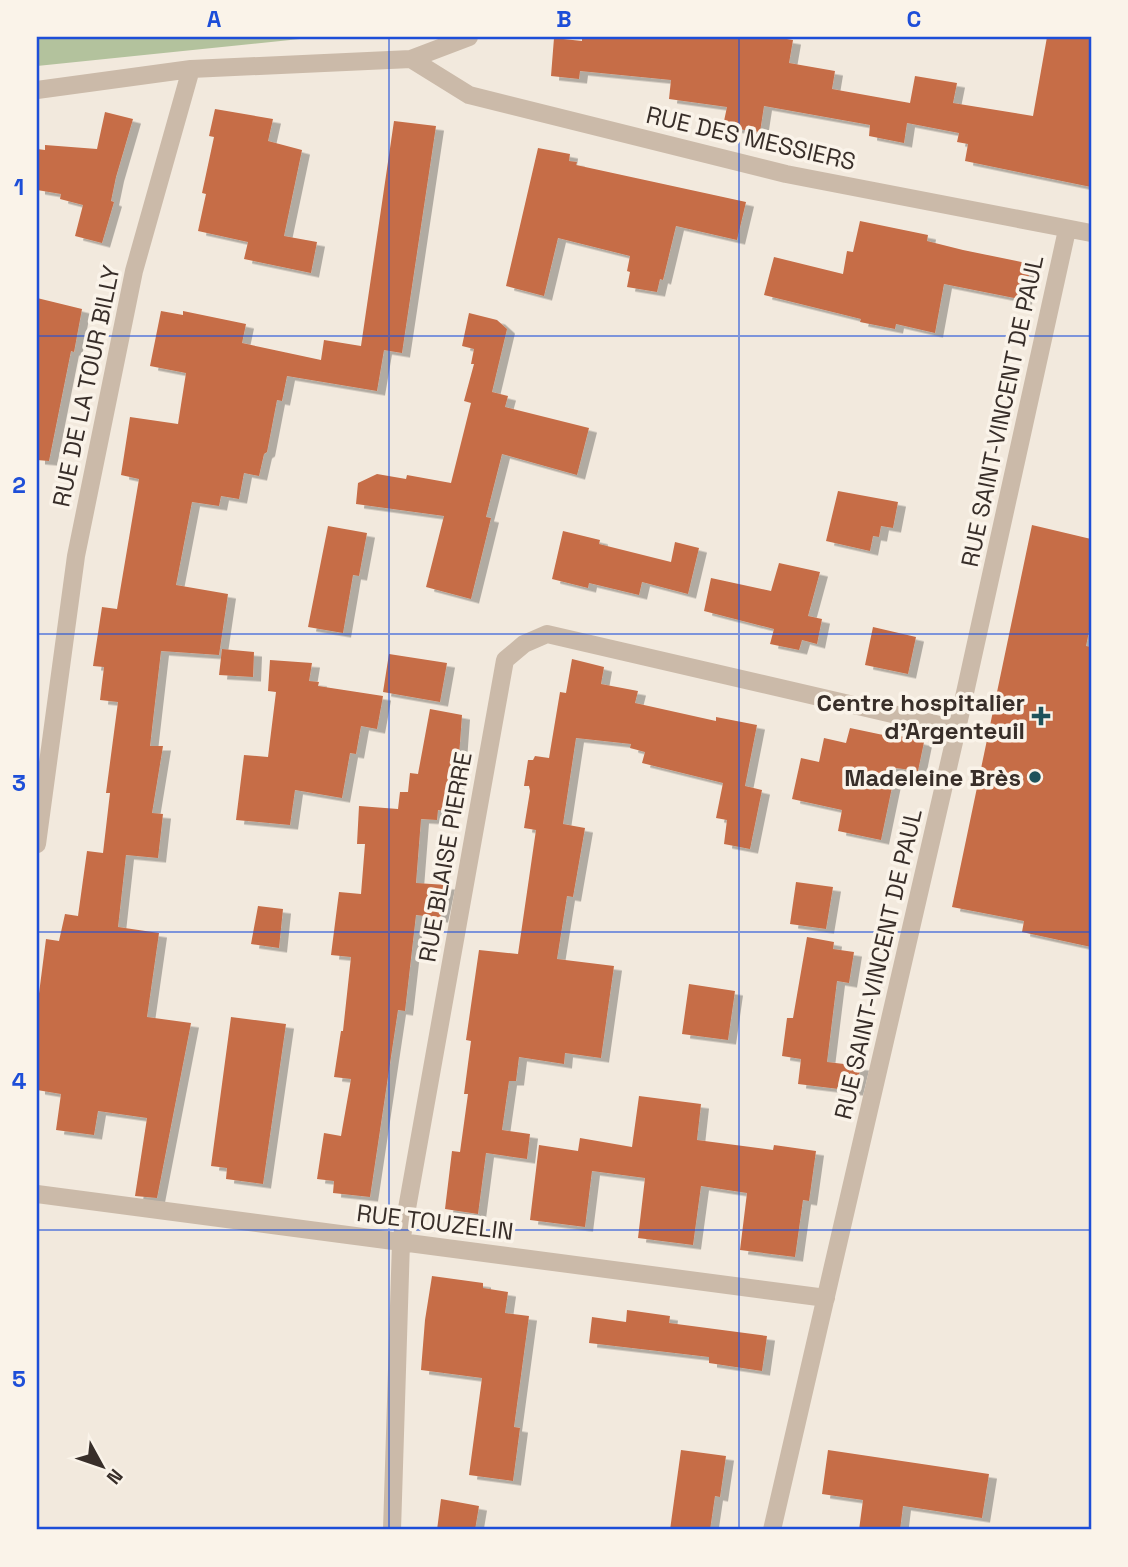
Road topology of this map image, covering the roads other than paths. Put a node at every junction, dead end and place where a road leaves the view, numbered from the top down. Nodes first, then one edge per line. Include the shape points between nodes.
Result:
1 (469, 37) edge
2 (411, 59) junction
3 (191, 69) junction
4 (37, 90) edge
5 (1067, 230) junction
6 (1091, 233) edge
7 (957, 729) junction
8 (37, 844) edge
9 (37, 1194) edge
10 (401, 1242) junction
11 (826, 1298) junction
12 (392, 1530) edge
13 (772, 1530) edge

1 - 2 street
2 - 3 street
2 - 5 street, RUE DES MESSIERS via 469,95 786,174
3 - 4 street
3 - 8 street, RUE DE LA TOUR BILLY via 134,271 76,556
5 - 6 street, RUE DES MESSIERS
5 - 7 street, RUE SAINT-VINCENT DE PAUL
7 - 10 street, RUE BLAISE PIERRE via 547,634 524,644 505,660
7 - 11 street, RUE SAINT-VINCENT DE PAUL
9 - 10 street, RUE TOUZELIN
10 - 11 street, RUE TOUZELIN
10 - 12 street, RUE BLAISE PIERRE
11 - 13 street, RUE SAINT-VINCENT DE PAUL

